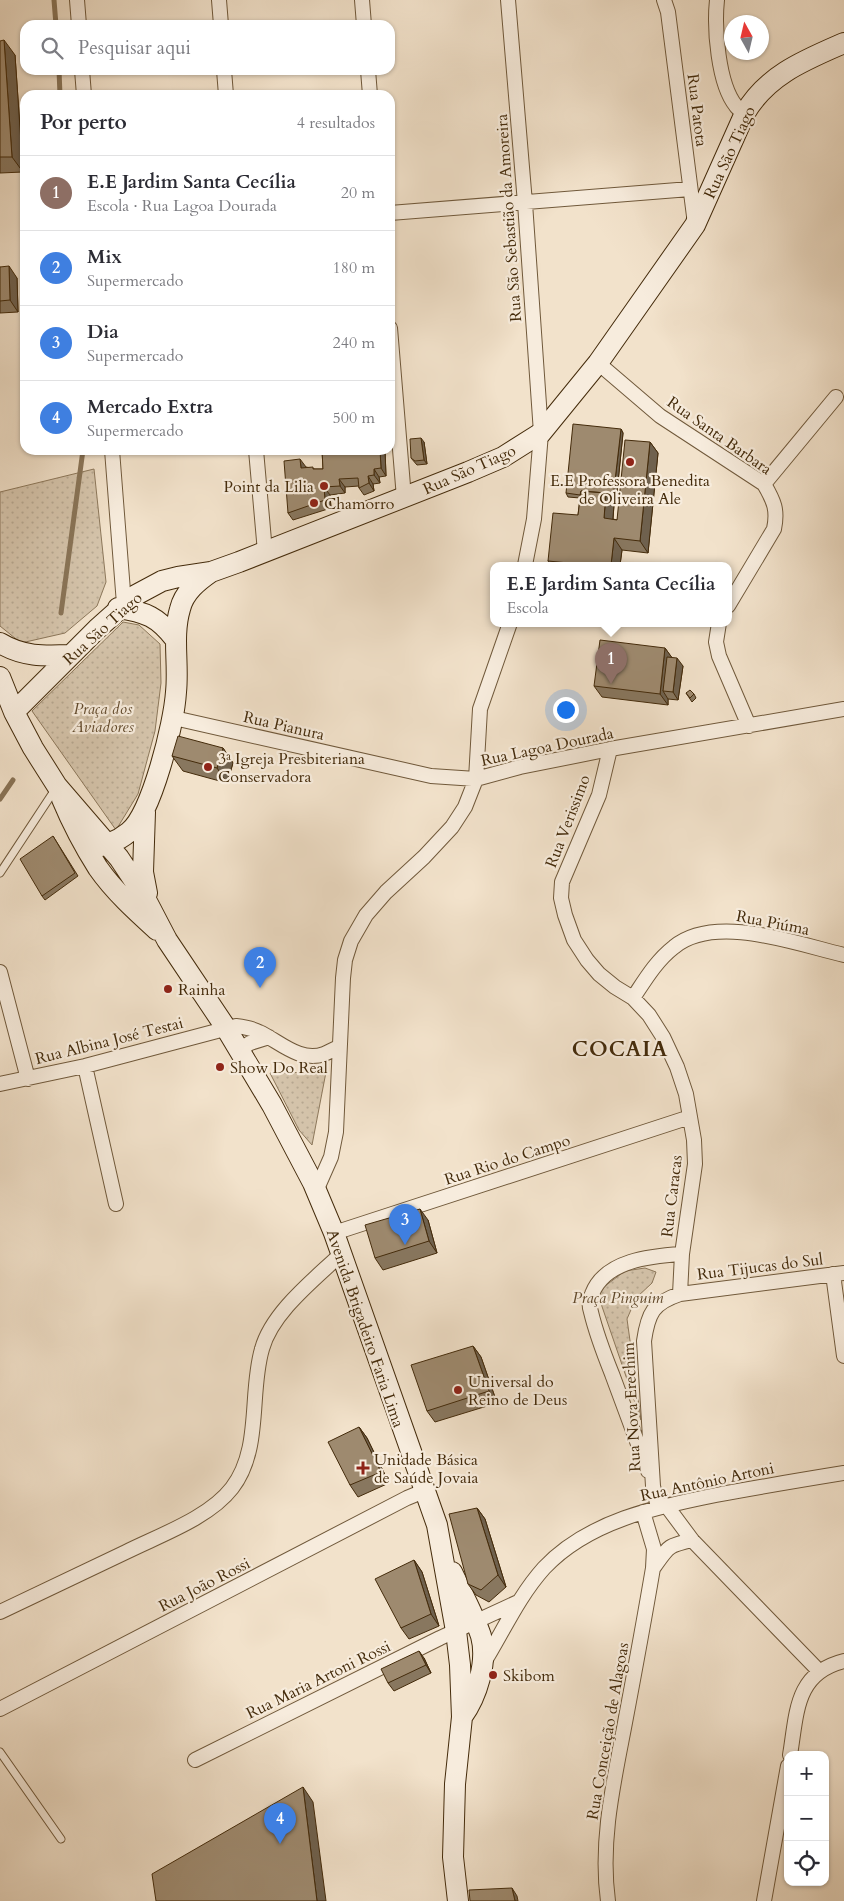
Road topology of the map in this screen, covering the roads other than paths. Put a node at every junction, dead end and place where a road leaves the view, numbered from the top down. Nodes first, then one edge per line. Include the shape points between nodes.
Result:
1 (77, 0) edge
2 (219, 0) edge
3 (362, 0) edge
4 (508, 0) edge
5 (664, 0) edge
6 (717, 0) edge
7 (79, 20) edge
8 (221, 20) edge
9 (364, 20) edge
10 (844, 42) edge
11 (82, 75) edge
12 (224, 75) edge
13 (368, 75) edge
14 (84, 90) edge
15 (226, 90) edge
16 (370, 90) edge
17 (745, 113) junction
18 (690, 189) junction
19 (525, 203) junction
20 (395, 213) edge
21 (695, 225) junction
22 (598, 363) junction
23 (395, 389) edge
24 (836, 397) dead end
25 (540, 433) junction
26 (112, 455) edge
27 (256, 455) edge
28 (764, 484) junction
29 (404, 498) junction
30 (265, 552) junction
31 (526, 562) edge
32 (211, 572) junction
33 (732, 599) edge
34 (121, 606) junction
35 (509, 627) edge
36 (718, 627) edge
37 (175, 639) junction
38 (0, 643) edge
39 (70, 655) junction
40 (0, 677) edge
41 (844, 709) edge
42 (14, 712) junction
43 (174, 718) junction
44 (749, 726) junction
45 (610, 749) junction
46 (476, 780) junction
47 (57, 786) junction
48 (145, 812) junction
49 (108, 844) junction
50 (87, 848) junction
51 (0, 872) edge
52 (150, 907) junction
53 (168, 940) junction
54 (844, 955) edge
55 (0, 972) edge
56 (633, 998) junction
57 (226, 1028) junction
58 (269, 1038) junction
59 (339, 1047) junction
60 (239, 1050) junction
61 (85, 1066) junction
62 (28, 1079) junction
63 (0, 1084) edge
64 (690, 1117) junction
65 (316, 1191) junction
66 (116, 1204) dead end
67 (334, 1233) junction
68 (341, 1254) junction
69 (682, 1254) junction
70 (839, 1274) edge
71 (680, 1294) junction
72 (844, 1356) edge
73 (844, 1473) edge
74 (653, 1486) junction
75 (424, 1491) junction
76 (662, 1506) junction
77 (644, 1512) junction
78 (692, 1540) junction
79 (441, 1546) junction
80 (654, 1568) junction
81 (518, 1602) junction
82 (0, 1612) edge
83 (474, 1622) junction
84 (456, 1631) junction
85 (844, 1661) edge
86 (460, 1666) junction
87 (480, 1669) junction
88 (818, 1671) junction
89 (0, 1709) edge
90 (462, 1717) junction
91 (791, 1751) edge
92 (0, 1752) edge
93 (196, 1760) dead end
94 (784, 1788) edge
95 (61, 1839) dead end
96 (458, 1901) edge
97 (608, 1901) edge
98 (764, 1901) edge

1 - 7 street
2 - 8 street
3 - 9 street
4 - 19 street, Rua São Sebastião da Amoreira
5 - 18 street, Rua Patota
6 - 17 street via 715,30 719,58 727,89 736,106
10 - 17 main road, Rua São Tiago via 800,62 770,81
11 - 14 street
12 - 15 street
13 - 16 street
17 - 21 main road, Rua São Tiago
18 - 19 street
18 - 21 street, Rua Patota
19 - 20 street
19 - 25 street, Rua São Sebastião da Amoreira
21 - 22 main road, Rua São Tiago
22 - 25 main road, Rua São Tiago
22 - 28 street, Rua Santa Barbara via 660,416
23 - 29 street
24 - 28 street
25 - 29 main road, Rua São Tiago via 503,457
25 - 31 street, Rua São Sebastião da Amoreira via 534,519
26 - 34 street
27 - 30 street
28 - 33 street, Rua Santa Barbara via 777,516 774,529
29 - 30 main road, Rua São Tiago
30 - 32 main road, Rua São Tiago
32 - 34 main road, Rua São Tiago via 162,581
32 - 37 main road via 186,594 180,607
34 - 37 main road via 152,616
34 - 39 main road, Rua São Tiago
35 - 46 street via 480,709
36 - 44 street via 716,642 719,656
37 - 43 main road via 177,691
38 - 39 main road via 13,651 34,656
39 - 42 main road, Rua São Tiago
40 - 42 main road, Avenida Brigadeiro Faria Lima
41 - 44 street, Rua Lagoa Dourada
42 - 47 main road, Avenida Brigadeiro Faria Lima
43 - 46 street, Rua Pianura via 430,776
43 - 48 main road
44 - 45 street, Rua Lagoa Dourada
45 - 46 street, Rua Lagoa Dourada via 520,767
45 - 56 street, Rua Verissimo via 599,795 562,882 561,898 574,940 587,960 615,988
46 - 59 street, Rua Lagoa Dourada via 452,827 366,914 351,941 345,960
47 - 49 main road, Avenida Brigadeiro Faria Lima
47 - 50 main road, Avenida Brigadeiro Faria Lima
47 - 51 lane
48 - 49 main road via 130,831
48 - 52 main road via 143,872
49 - 50 main road
49 - 52 main road, Avenida Brigadeiro Faria Lima
50 - 53 main road, Avenida Brigadeiro Faria Lima via 129,904
52 - 53 main road, Avenida Brigadeiro Faria Lima
53 - 57 main road, Avenida Brigadeiro Faria Lima
54 - 56 street, Rua Piúma via 753,933 719,931 693,936 674,946 652,969
55 - 62 street
56 - 64 street, Rua Caracas via 664,1037 686,1094
57 - 58 street via 247,1027
57 - 60 main road, Avenida Brigadeiro Faria Lima
57 - 61 street, Rua Albina José Testai
58 - 59 street via 310,1056 323,1055
58 - 60 street
59 - 65 street, Rua Lagoa Dourada via 336,1132 331,1158
60 - 65 main road, Avenida Brigadeiro Faria Lima via 272,1105
61 - 62 street, Rua Albina José Testai
61 - 66 street
62 - 63 street, Rua Albina José Testai
64 - 67 street, Rua Rio do Campo
64 - 69 street, Rua Caracas via 695,1164
65 - 67 main road, Avenida Brigadeiro Faria Lima
67 - 68 main road, Avenida Brigadeiro Faria Lima
68 - 75 main road, Avenida Brigadeiro Faria Lima
68 - 82 street via 271,1327 262,1348 248,1452 232,1487 216,1504 184,1524
69 - 71 street, Rua Caracas
69 - 74 street via 656,1256 616,1268 596,1284 589,1303 602,1348
70 - 71 street, Rua Tijucas do Sul
70 - 72 street
71 - 74 street, Rua Nova Erechim via 658,1305 646,1324 644,1341
73 - 76 street, Rua Antônio Artoni
74 - 76 street, Rua Nova Erechim
75 - 79 main road, Avenida Brigadeiro Faria Lima
75 - 89 street, Rua João Rossi
76 - 77 street, Rua Antônio Artoni
76 - 78 street, Rua Nova Erechim
77 - 80 street, Rua Conceição de Alagoas via 654,1549
77 - 81 street, Rua Antônio Artoni via 582,1538 546,1567
78 - 80 street, Rua Conceição de Alagoas via 672,1545
78 - 88 street, Rua Nova Erechim
79 - 83 main road
79 - 84 main road, Avenida Brigadeiro Faria Lima
80 - 97 street, Rua Conceição de Alagoas via 610,1801 605,1881
81 - 83 street, Rua Antônio Artoni
81 - 87 street, Rua Antônio Artoni
83 - 84 street, Rua Antônio Artoni
83 - 87 main road via 481,1636
84 - 86 main road, Avenida Brigadeiro Faria Lima
84 - 93 street, Rua Maria Artoni Rossi
85 - 88 street
86 - 87 street
86 - 90 main road, Avenida Brigadeiro Faria Lima
87 - 90 main road via 471,1704
88 - 91 street via 803,1691
90 - 96 main road, Avenida Brigadeiro Faria Lima via 455,1784 453,1857
92 - 95 lane
94 - 98 street

